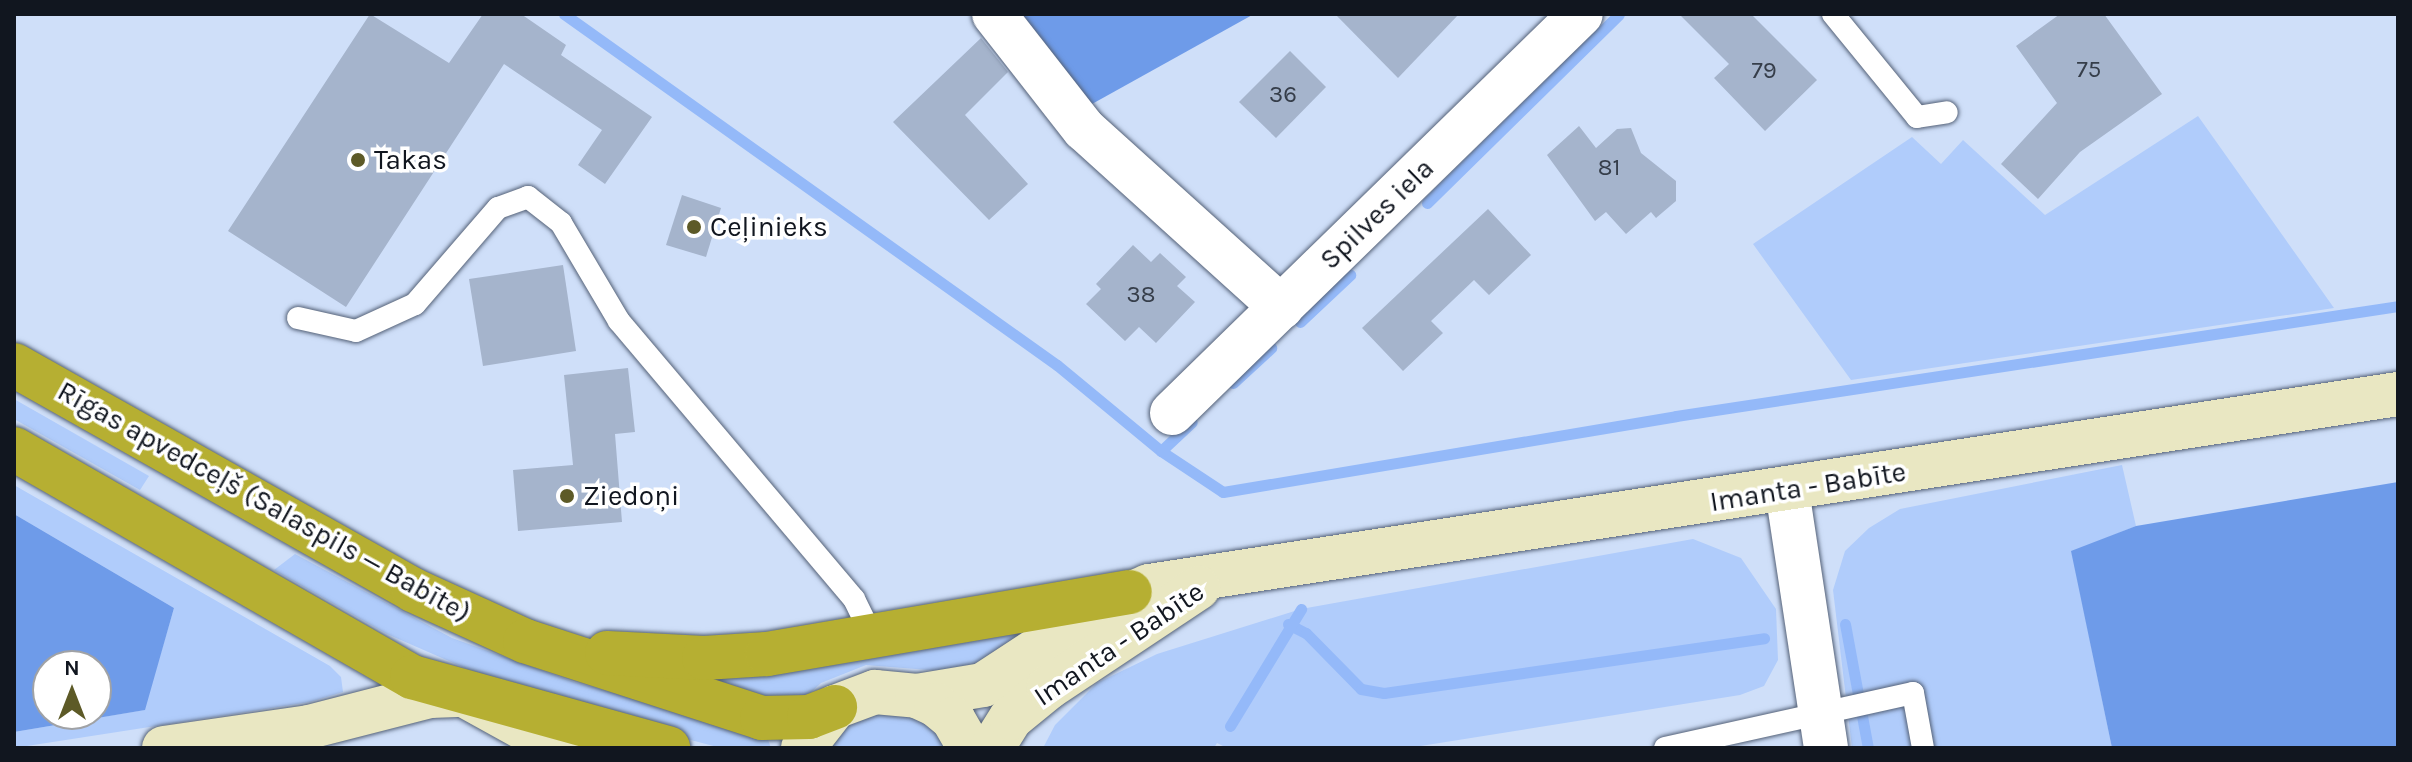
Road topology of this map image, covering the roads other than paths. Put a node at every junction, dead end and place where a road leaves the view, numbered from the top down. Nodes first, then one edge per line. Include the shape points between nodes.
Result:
1 (994, 14) edge
2 (1581, 14) edge
3 (1833, 14) edge
4 (1947, 112) dead end
5 (1281, 307) junction
6 (298, 318) dead end
7 (14, 365) edge
8 (2398, 394) edge
9 (1172, 413) dead end
10 (14, 449) edge
11 (1787, 490) junction
12 (1218, 578) junction
13 (1130, 592) junction
14 (873, 638) junction
15 (525, 641) junction
16 (464, 695) junction
17 (917, 696) junction
18 (835, 707) junction
19 (1823, 730) edge
20 (1674, 747) edge
21 (164, 748) edge
22 (560, 748) edge
23 (668, 748) edge
24 (803, 748) edge
25 (970, 748) edge
26 (992, 748) edge
27 (1923, 748) edge

1 - 5 street via 1084,129
2 - 5 street, Spilves iela
3 - 4 lane via 1917,117
5 - 9 street, Spilves iela
6 - 14 lane via 356,331 415,304 498,208 528,197 561,223 619,321 854,599
7 - 15 highway, Rīgas apvedceļš (Salaspils — Babīte) via 413,590
8 - 11 main road, Imanta - Babīte
10 - 16 highway via 412,677
11 - 12 main road, Imanta - Babīte
11 - 19 street
12 - 13 main road, Imanta - Babīte
12 - 26 main road, Imanta - Babīte via 1079,664 1011,718
13 - 14 highway
13 - 17 main road, Imanta - Babīte via 983,685
14 - 15 highway via 704,658 584,651
15 - 18 highway, Rīgas apvedceļš (Salaspils — Babīte) via 762,718 809,717
16 - 21 main road via 403,702 309,727
16 - 22 main road
16 - 23 highway
17 - 18 main road via 875,692
17 - 25 main road via 953,719
18 - 24 main road
19 - 20 lane
19 - 27 lane via 1913,693

